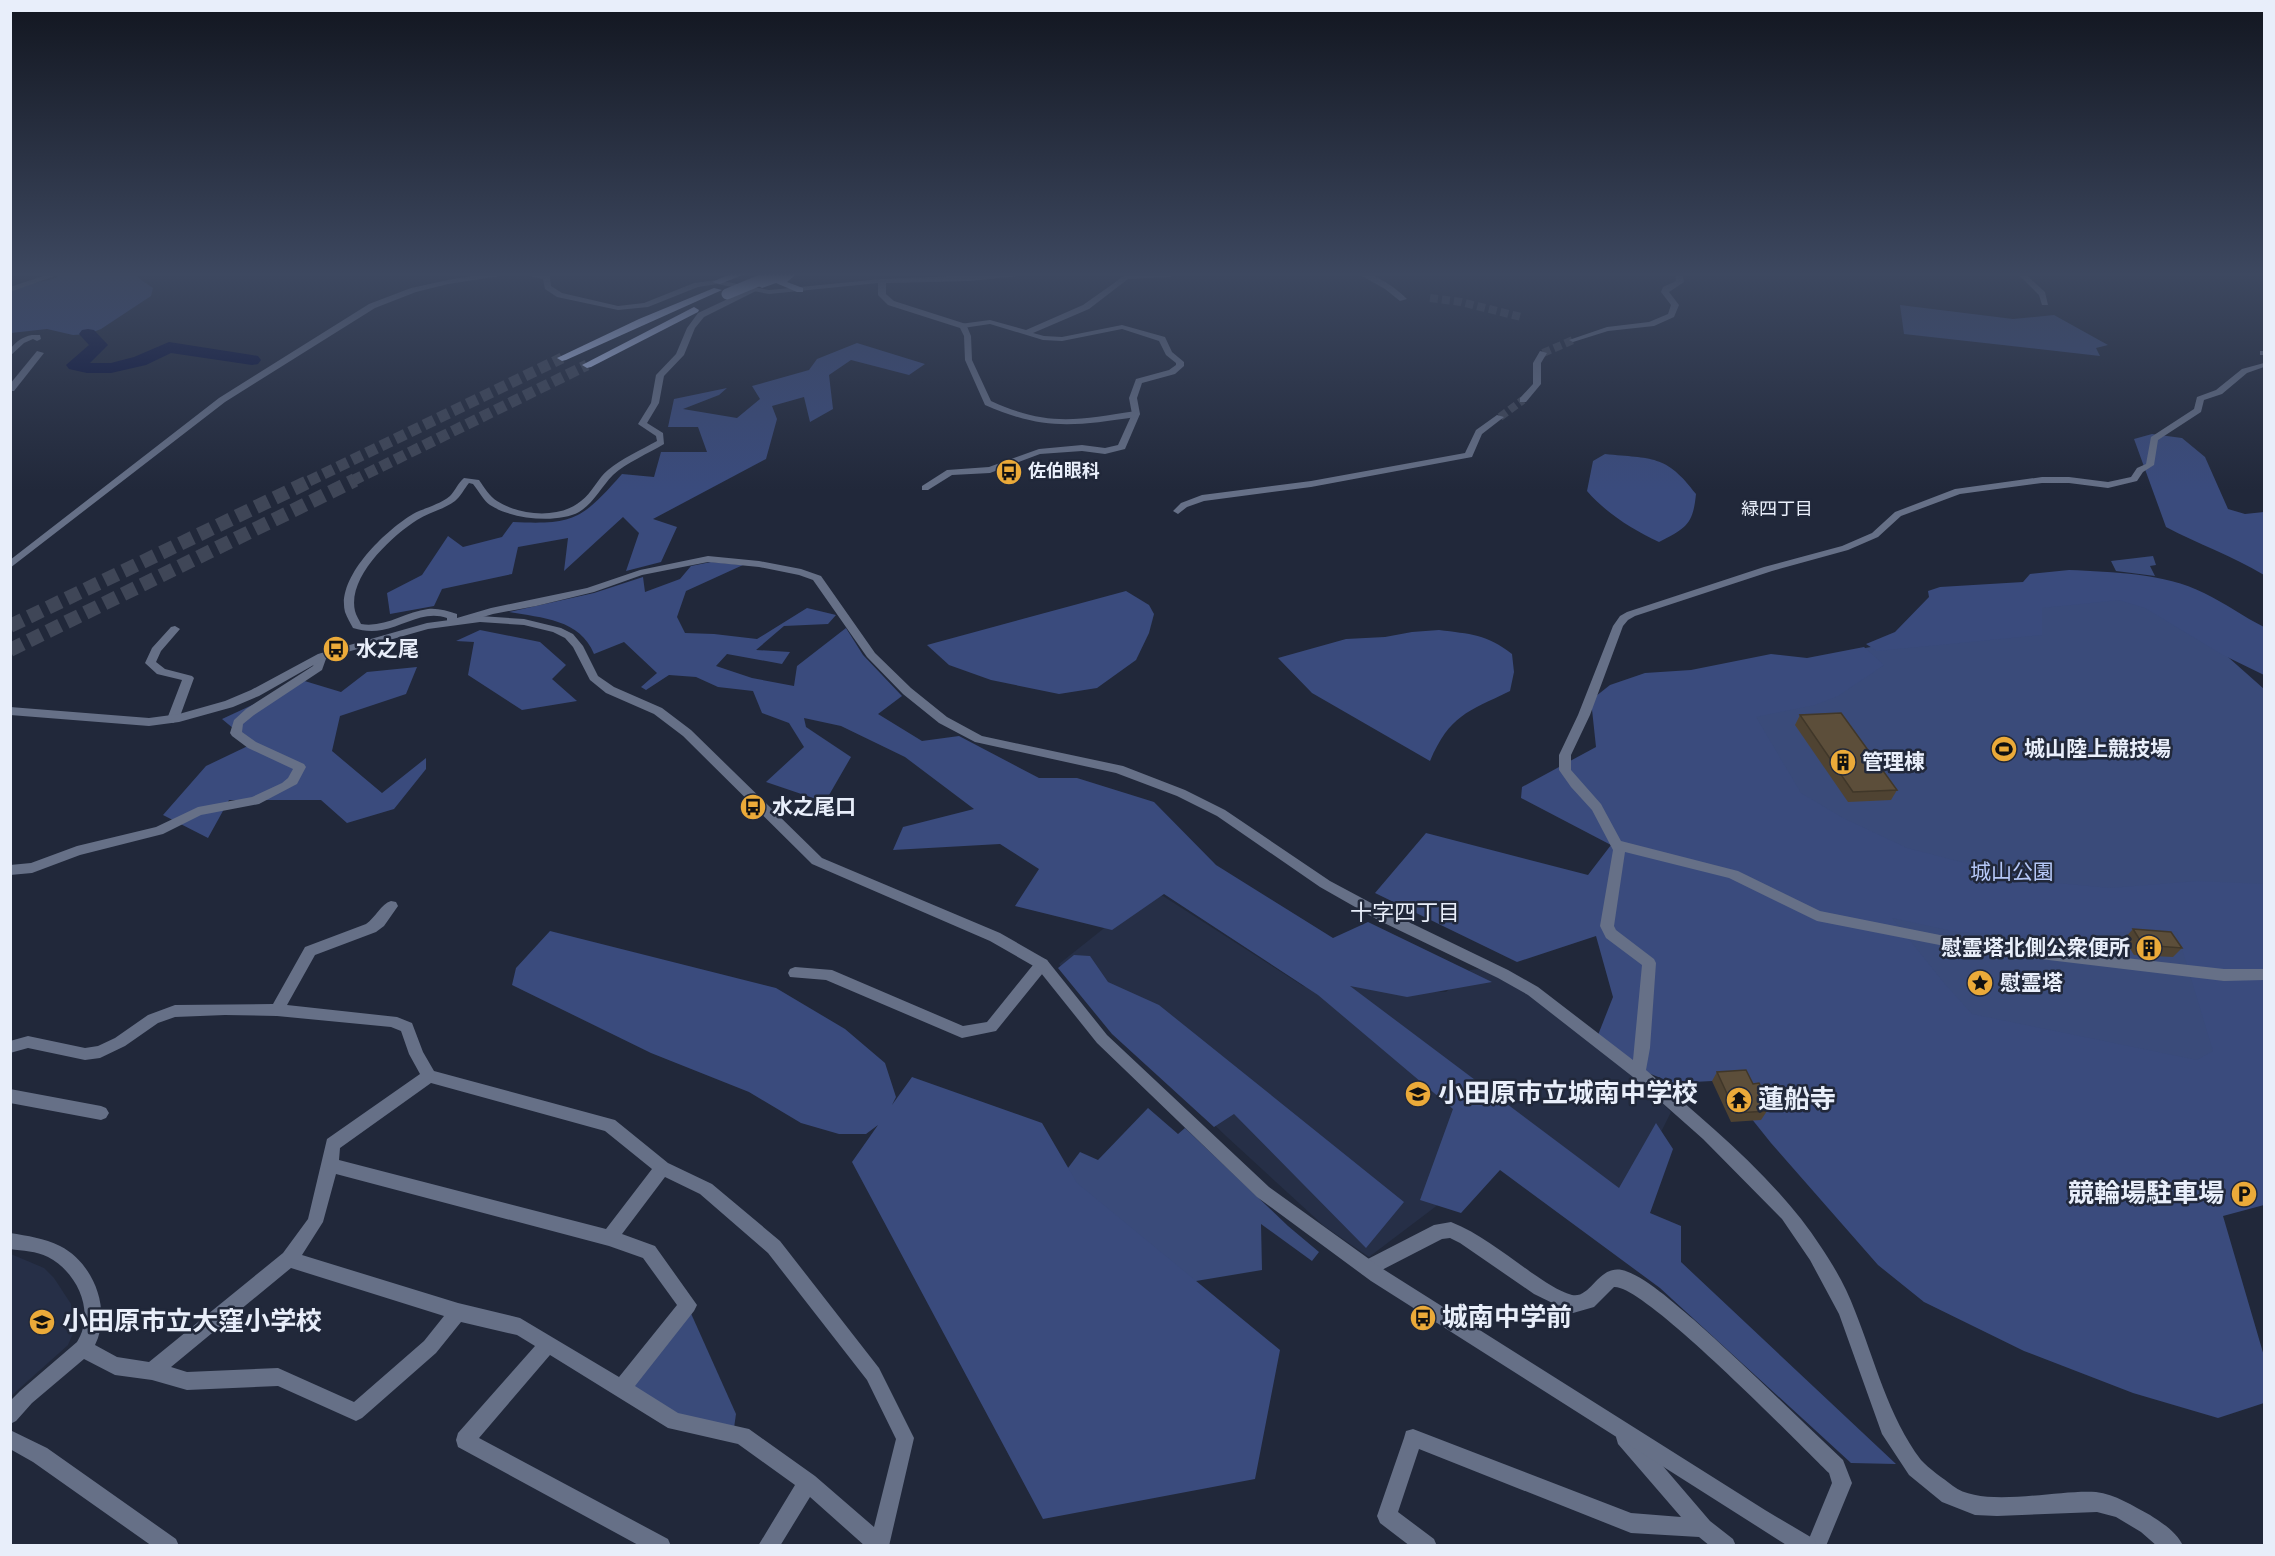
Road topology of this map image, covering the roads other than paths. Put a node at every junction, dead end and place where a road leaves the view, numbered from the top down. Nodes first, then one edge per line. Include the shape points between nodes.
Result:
1 (310, 345) edge
2 (591, 345) edge
3 (623, 345) edge
4 (684, 345) edge
5 (968, 345) edge
6 (1165, 345) edge
7 (40, 353) dead end
8 (1543, 353) dead end
9 (2264, 354) edge
10 (562, 358) tunnel mouth
11 (31, 362) junction
12 (18, 365) dead end
13 (587, 365) tunnel mouth
14 (2264, 365) edge
15 (11, 389) edge
16 (1523, 400) tunnel mouth
17 (1136, 414) junction
18 (1500, 417) tunnel mouth
19 (925, 488) dead end
20 (1178, 511) dead end
21 (10, 565) edge
22 (455, 621) junction
23 (175, 629) dead end
24 (156, 631) dead end
25 (166, 639) junction
26 (322, 656) junction
27 (10, 711) edge
28 (173, 719) junction
29 (1617, 845) junction
30 (10, 870) edge
31 (391, 906) dead end
32 (1041, 964) junction
33 (795, 973) dead end
34 (2265, 974) edge
35 (277, 1010) junction
36 (10, 1047) edge
37 (1638, 1072) junction
38 (429, 1076) junction
39 (10, 1096) edge
40 (101, 1113) dead end
41 (330, 1165) junction
42 (662, 1168) junction
43 (609, 1238) junction
44 (10, 1241) edge
45 (289, 1259) junction
46 (1368, 1268) junction
47 (458, 1312) junction
48 (548, 1344) junction
49 (83, 1348) junction
50 (152, 1371) junction
51 (622, 1388) junction
52 (10, 1415) edge
53 (1617, 1428) junction
54 (10, 1439) edge
55 (808, 1483) junction
56 (1703, 1528) junction
57 (170, 1545) edge
58 (661, 1545) edge
59 (768, 1545) edge
60 (879, 1545) edge
61 (1427, 1545) edge
62 (1726, 1545) edge
63 (1807, 1545) edge
64 (1816, 1545) edge
65 (2173, 1545) edge

1 - 21 street via 222,400
2 - 10 highway
3 - 13 highway
4 - 22 street via 680,356 660,375 655,403 642,424 660,435 661,442 611,472 576,510 561,515 529,516 493,503 476,482 467,480 453,498 416,517 379,544 350,596 352,619 357,626 376,628 433,611 444,611
5 - 17 street via 967,353 988,403 1027,420 1050,424
6 - 17 street via 1180,366 1139,381 1133,398
7 - 11 street
8 - 16 street via 1537,363 1537,384
9 - 14 street via 2254,359
11 - 12 street
11 - 15 street
14 - 29 street via 2247,368 2218,393 2200,399 2198,410 2154,439 2150,465 2134,479 2108,485 2042,480 1958,491 1898,514 1875,535 1845,548 1624,618 1565,755 1565,770 1597,807
17 - 19 street via 1122,447 1039,452 990,470 951,472
18 - 20 street via 1476,434 1469,455 1311,484 1202,498
22 - 26 street
22 - 32 street via 524,622 569,636 594,678 610,690 658,711 687,733 816,861 995,937
22 - 37 street via 590,590 640,573 708,560 736,560 817,578 871,656 943,720 979,739 1119,769 1182,793 1221,813 1325,884 1533,991
23 - 25 street
24 - 25 street
25 - 28 street via 150,663 161,672 188,678
26 - 28 street via 229,704
26 - 30 street via 318,668 238,723 236,733 244,740 300,767 286,786 255,801 198,811 159,831
27 - 28 street via 137,722
29 - 34 street via 1733,874 1817,916 1965,945 2224,975
29 - 37 street via 1619,857 1606,926 1649,963
31 - 35 street via 371,928 310,951
32 - 33 street via 991,1027 962,1032 827,974
32 - 46 street via 1102,1039 1263,1192
35 - 36 street via 175,1011 153,1019 100,1052 85,1054 28,1042
35 - 38 street via 392,1021 407,1027
37 - 65 street via 1708,1134 1784,1210 1816,1254 1846,1310 1889,1427 1916,1468 1949,1496 1975,1504 2097,1502 2120,1509
38 - 41 street via 333,1143
38 - 42 street via 610,1125
39 - 40 street
41 - 43 street
41 - 45 street via 315,1222
42 - 43 street
42 - 60 street via 706,1189 774,1247 873,1374 905,1438
43 - 51 street via 649,1252 688,1305
44 - 49 street via 43,1247 64,1257 80,1274 89,1292 92,1314 92,1332
45 - 47 street
45 - 50 street
46 - 53 street
46 - 64 street via 1440,1231 1451,1230 1540,1288 1573,1304 1588,1301 1610,1279 1621,1278 1636,1286 1719,1354 1836,1467 1842,1483
47 - 48 street via 520,1327
47 - 50 street via 430,1347 356,1412 278,1377 187,1381
48 - 51 street
48 - 58 street via 465,1440
49 - 50 street via 115,1366
49 - 52 street
51 - 55 street via 675,1421 742,1436
53 - 56 street
53 - 63 street
54 - 57 street via 40,1455
55 - 59 street
55 - 60 street
56 - 61 street via 1631,1523 1413,1438 1387,1516
56 - 62 street

